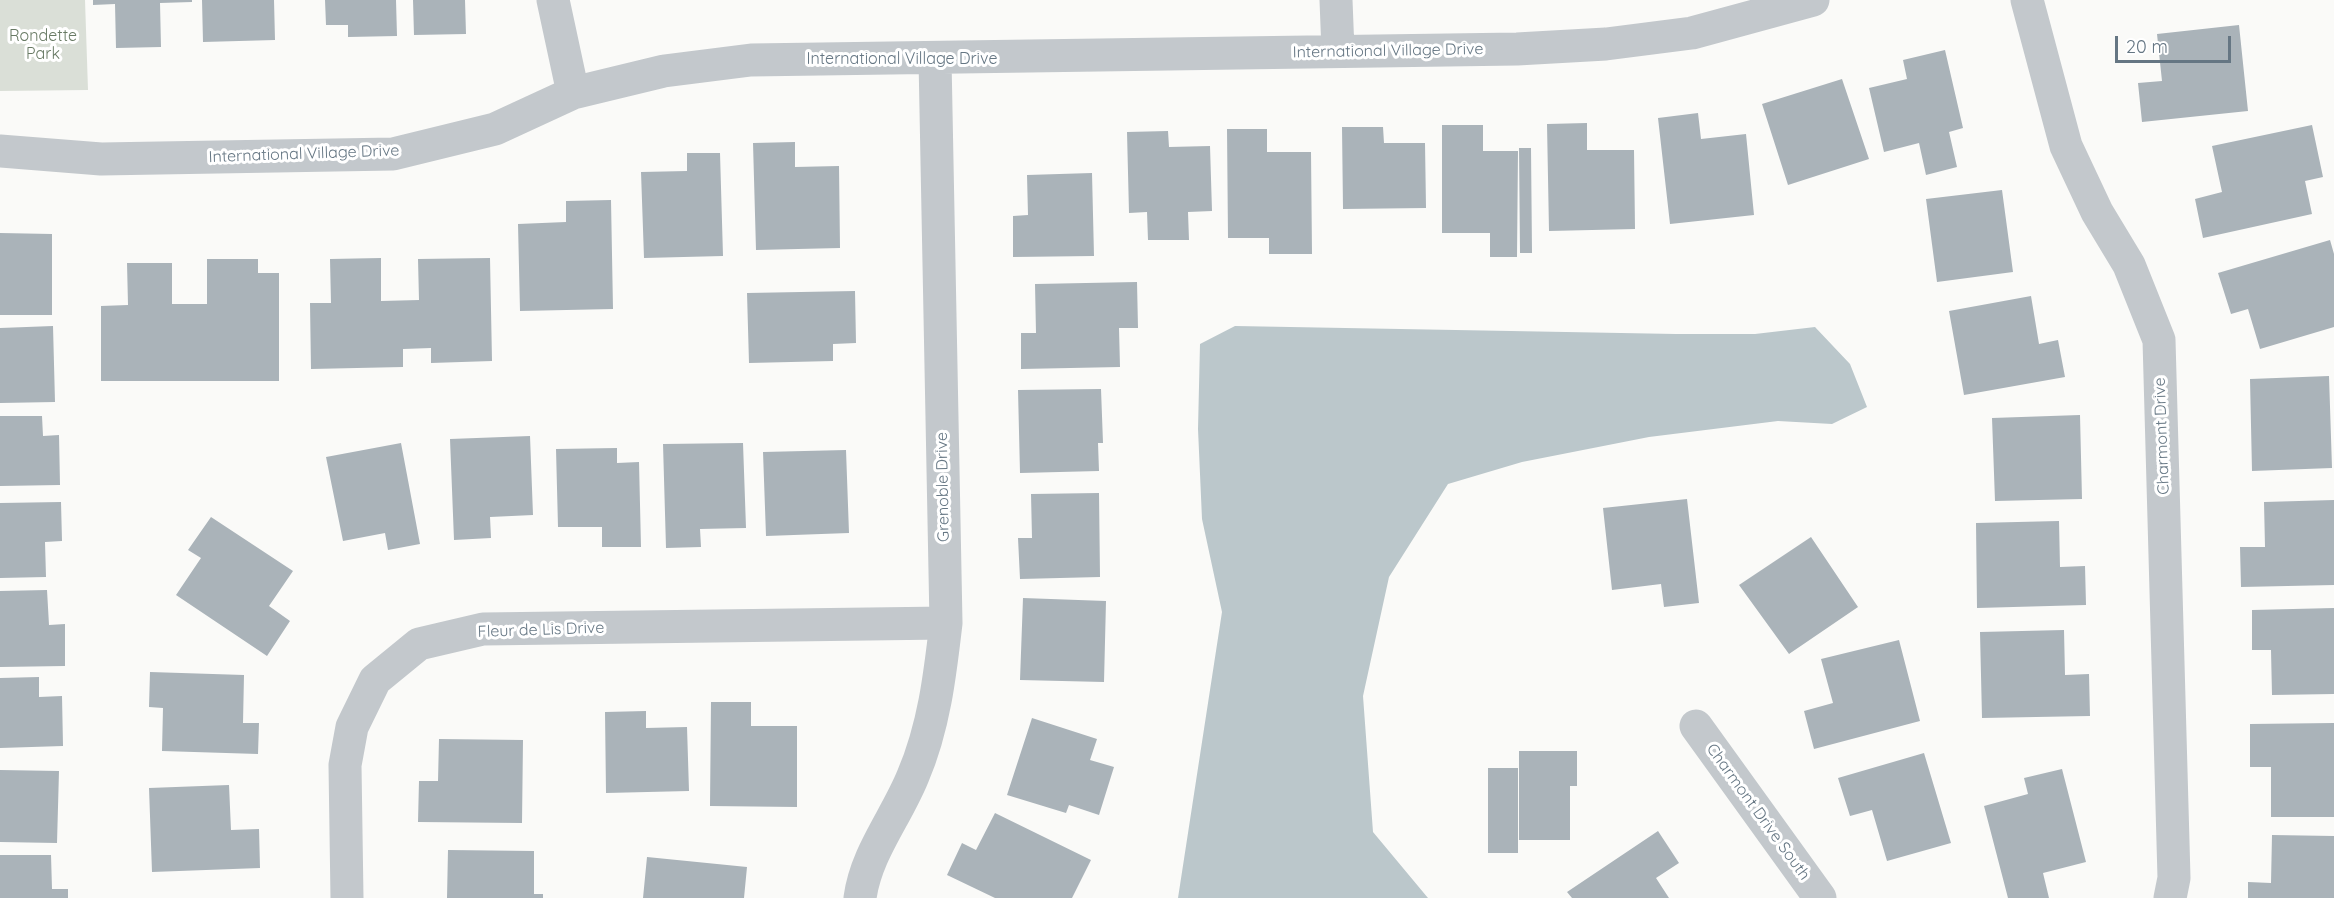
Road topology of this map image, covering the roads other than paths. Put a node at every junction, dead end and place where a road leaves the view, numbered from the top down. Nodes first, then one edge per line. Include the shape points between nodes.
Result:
1 (554, 0) edge
2 (1336, 0) edge
3 (1813, 0) edge
4 (2027, 0) edge
5 (1338, 51) junction
6 (935, 59) junction
7 (573, 93) junction
8 (0, 151) edge
9 (946, 623) junction
10 (1696, 726) dead end
11 (347, 898) edge
12 (860, 898) edge
13 (1820, 898) edge
14 (2170, 898) edge

1 - 7 street
2 - 5 street
3 - 5 street, International Village Drive via 1692,33 1606,44 1517,50
4 - 14 street, Charmont Drive via 2066,146 2097,212 2129,265 2159,340 2174,878
5 - 6 street, International Village Drive
6 - 7 street, International Village Drive via 751,60 664,71
6 - 9 street, Grenoble Drive
7 - 8 street, International Village Drive via 495,129 393,154 100,159
9 - 11 street, Fleur de Lis Drive via 483,629 419,644 375,680 352,727 345,765
9 - 12 street, Grenoble Drive via 933,714 913,776 863,874
10 - 13 street, Charmont Drive South

